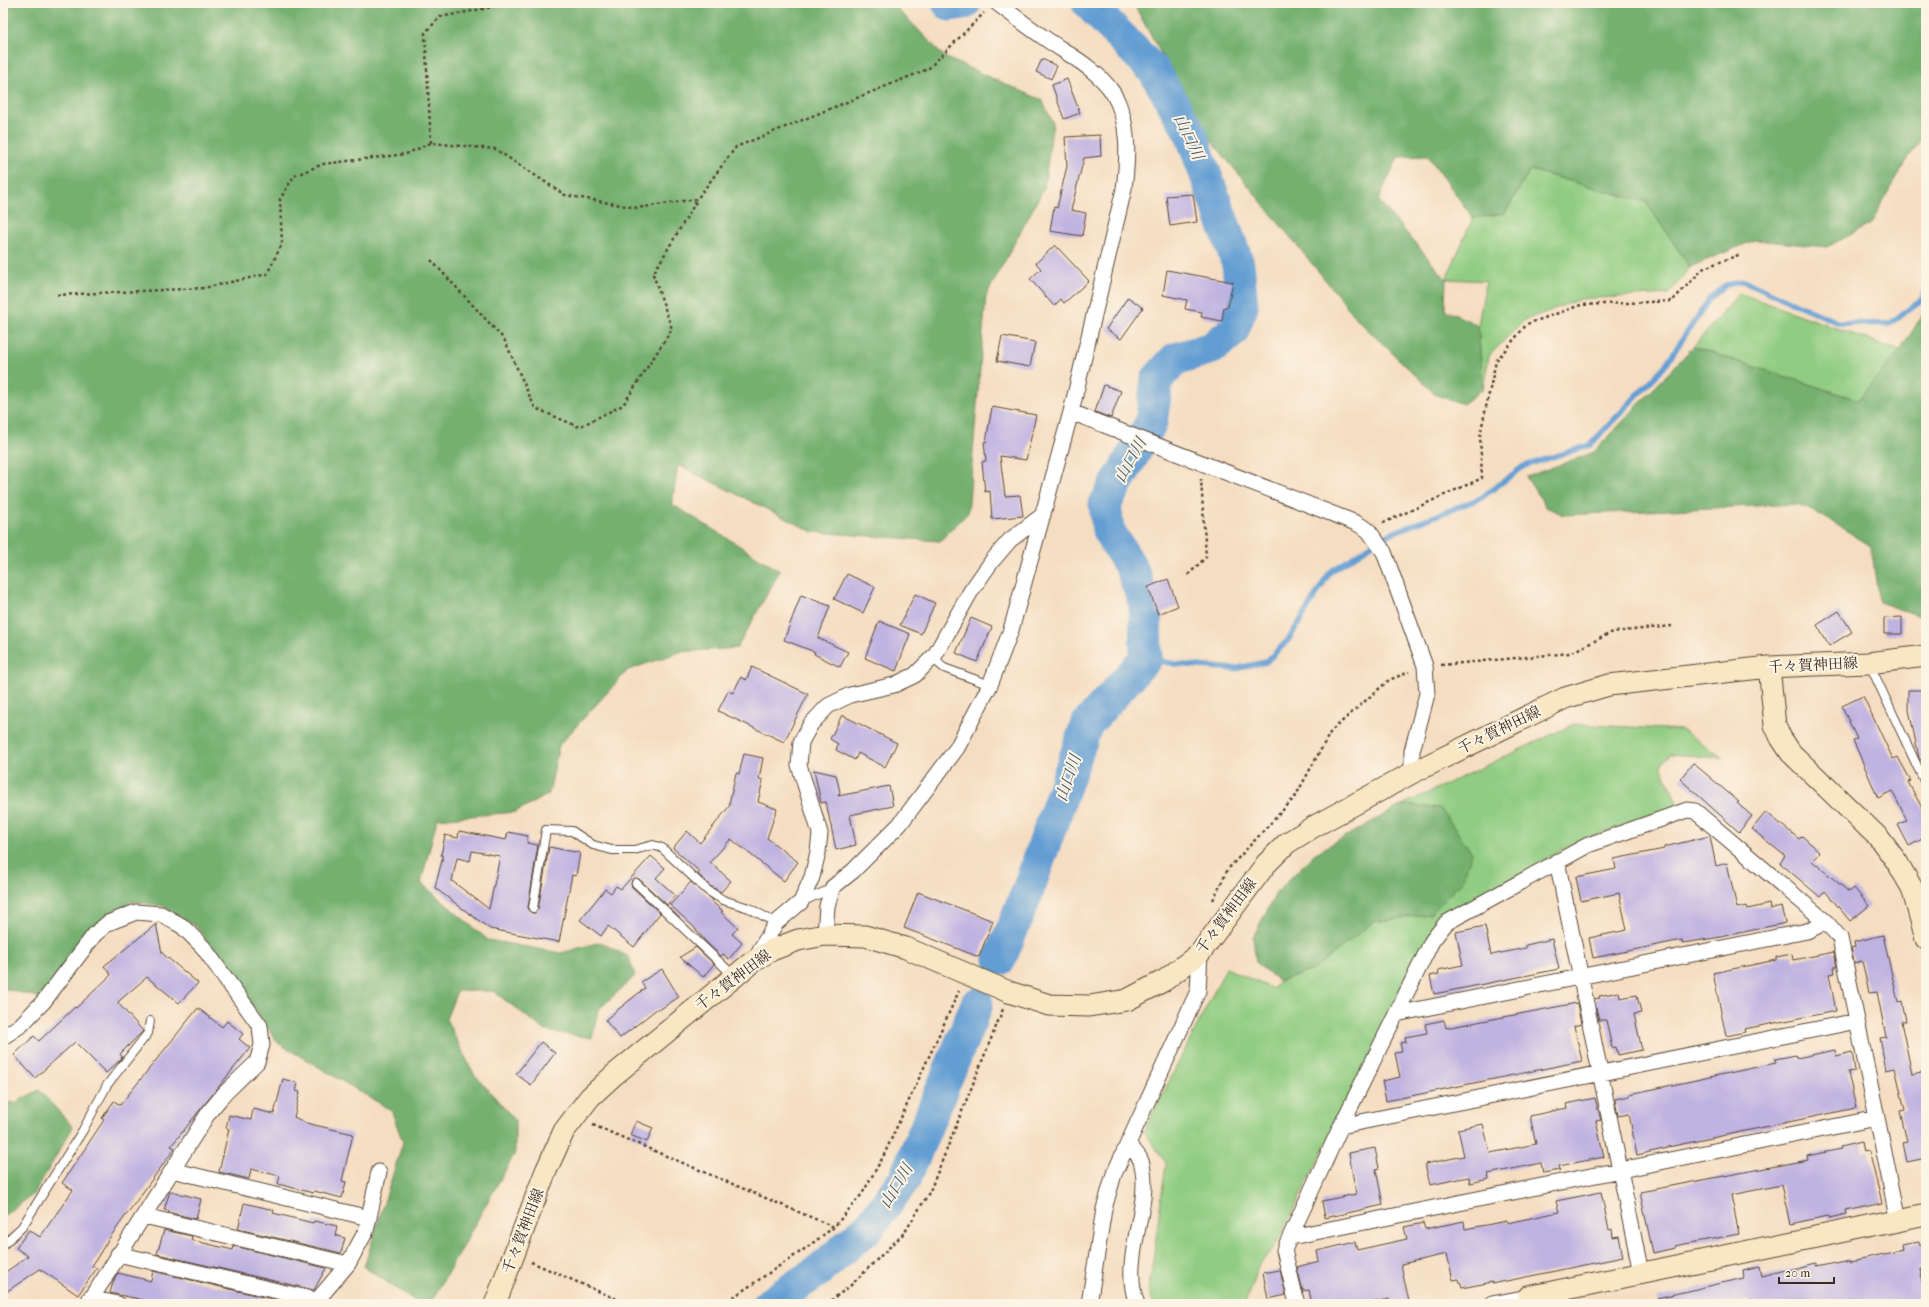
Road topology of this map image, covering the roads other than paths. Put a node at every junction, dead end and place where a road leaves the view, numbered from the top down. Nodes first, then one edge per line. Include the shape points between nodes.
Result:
1 (993, 6) edge
2 (1071, 412) junction
3 (1042, 515) junction
4 (935, 655) junction
5 (1926, 656) edge
6 (1868, 663) junction
7 (1769, 667) junction
8 (990, 684) junction
9 (1412, 773) junction
10 (1926, 786) edge
11 (1557, 861) junction
12 (636, 883) dead end
13 (833, 887) junction
14 (801, 902) junction
15 (533, 908) dead end
16 (1826, 922) junction
17 (776, 923) junction
18 (825, 935) junction
19 (1926, 939) edge
20 (1200, 953) junction
21 (752, 962) junction
22 (734, 977) junction
23 (1581, 977) junction
24 (1396, 1014) junction
25 (150, 1021) dead end
26 (1857, 1021) junction
27 (3, 1037) edge
28 (1600, 1073) junction
29 (1877, 1118) junction
30 (1341, 1126) junction
31 (1128, 1144) junction
32 (172, 1170) junction
33 (1620, 1170) junction
34 (379, 1172) dead end
35 (1926, 1214) edge
36 (144, 1216) junction
37 (369, 1218) junction
38 (1898, 1220) junction
39 (1291, 1237) junction
40 (3, 1245) edge
41 (118, 1254) junction
42 (348, 1264) junction
43 (1641, 1273) junction
44 (1528, 1300) edge
45 (89, 1301) edge
46 (315, 1302) edge
47 (118, 1304) edge
48 (496, 1304) edge
49 (1089, 1304) edge
50 (1137, 1304) edge
51 (1296, 1304) edge
52 (1492, 1304) edge

1 - 2 street via 1094,72 1113,93 1124,124 1127,161 1124,189
2 - 3 street
2 - 9 street via 1356,523 1368,530 1384,552 1425,666 1427,694 1412,751
3 - 4 street via 1010,540 992,561 971,591
3 - 8 street via 1011,630
4 - 8 lane via 938,663 944,668
4 - 14 street via 914,675 894,685 850,695 828,706 811,724 801,742 799,765 820,833 812,877
5 - 6 main road, 千々賀神田線
6 - 7 main road, 千々賀神田線
6 - 10 lane
7 - 9 main road, 千々賀神田線 via 1602,687 1565,698
7 - 19 main road via 1775,725 1781,738 1790,753 1879,838 1897,862 1912,888
8 - 13 street via 958,748 900,824 853,871
9 - 20 main road, 千々賀神田線 via 1287,843 1266,864
11 - 16 street via 1588,845 1687,810 1695,811
11 - 23 street
11 - 24 street via 1446,923 1432,942
12 - 22 lane
13 - 14 lane
13 - 18 street via 827,906
14 - 17 street
15 - 17 lane via 546,830 572,831 593,846 612,850 658,846 707,890 723,900 749,908
16 - 23 street via 1808,931
16 - 26 street via 1840,938
17 - 21 street
18 - 20 main road, 千々賀神田線 via 865,936 906,948 1009,992 1049,1005 1089,1006 1127,1000 1165,980
18 - 21 main road, 千々賀神田線 via 779,947
20 - 31 street via 1198,991
21 - 22 main road, 千々賀神田線
22 - 48 main road, 千々賀神田線 via 614,1075 590,1097 564,1131 545,1172
23 - 24 street
23 - 28 street
24 - 30 street
25 - 40 lane via 148,1033 107,1085 83,1130 22,1227
26 - 28 street
26 - 29 street
27 - 32 street via 21,1025 44,1002 95,934 108,923 136,912 161,914 182,926 204,947 260,1026 262,1045 257,1062 209,1112
28 - 30 street
28 - 33 street
29 - 33 street
29 - 38 street
30 - 39 street
31 - 49 street via 1114,1174 1104,1209
31 - 50 street via 1141,1160 1144,1184 1131,1269 1133,1293
32 - 36 street
32 - 37 street
33 - 39 street
33 - 43 street
34 - 37 street
35 - 38 main road
36 - 41 street
36 - 42 street
37 - 42 street via 366,1231
38 - 43 main road
39 - 51 street via 1284,1250
41 - 45 street
41 - 46 street
42 - 46 street
43 - 44 main road
44 - 52 street
45 - 47 street

